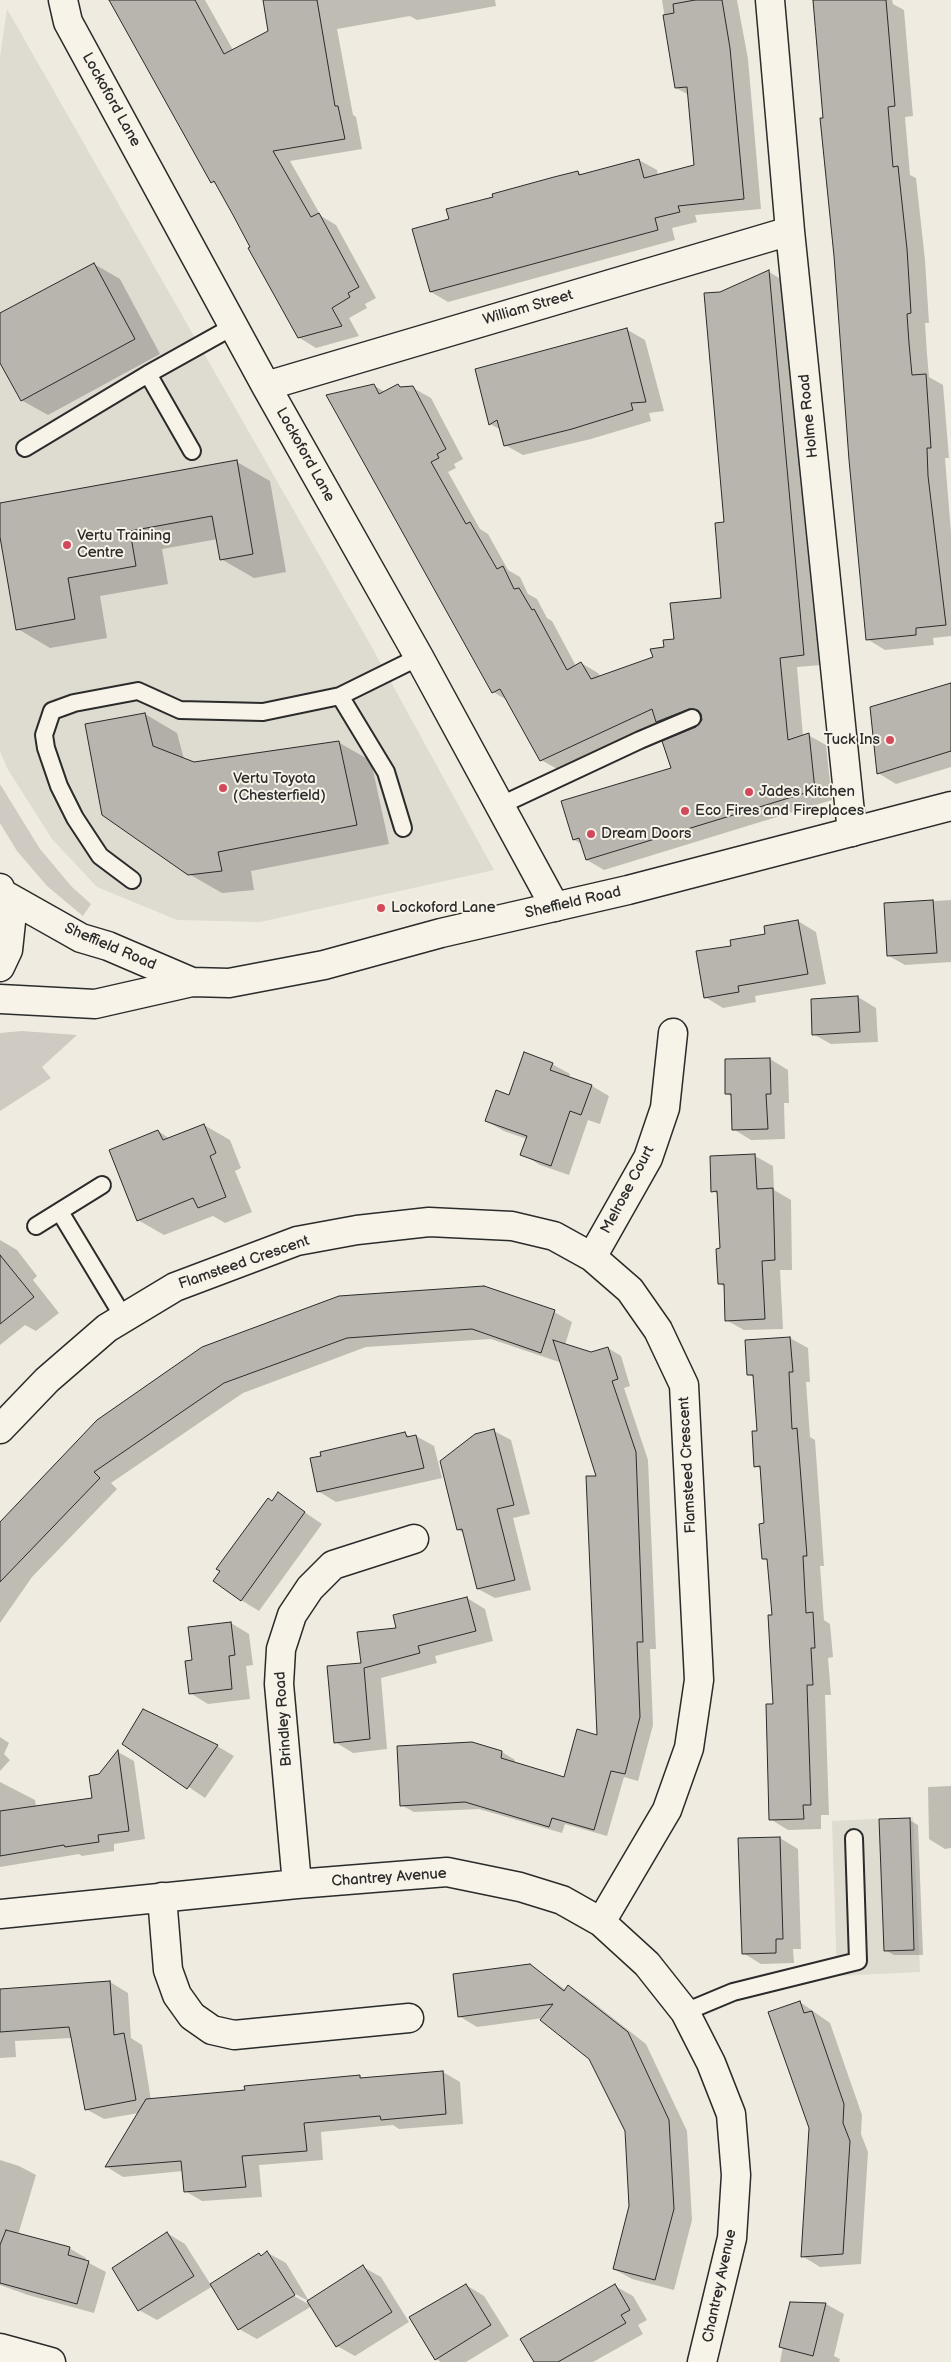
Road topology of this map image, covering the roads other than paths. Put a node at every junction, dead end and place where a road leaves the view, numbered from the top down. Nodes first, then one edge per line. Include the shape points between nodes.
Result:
1 (63, 0) edge
2 (770, 0) edge
3 (790, 231) junction
4 (234, 326) junction
5 (148, 374) junction
6 (266, 386) junction
7 (25, 448) dead end
8 (192, 451) dead end
9 (419, 657) junction
10 (340, 696) junction
11 (692, 718) dead end
12 (499, 806) junction
13 (951, 806) edge
14 (403, 828) dead end
15 (852, 832) junction
16 (132, 880) dead end
17 (2, 891) edge
18 (555, 907) junction
19 (0, 967) edge
20 (192, 982) junction
21 (0, 999) edge
22 (673, 1033) dead end
23 (102, 1185) dead end
24 (60, 1212) junction
25 (36, 1226) dead end
26 (592, 1257) junction
27 (124, 1318) junction
28 (0, 1429) edge
29 (414, 1539) dead end
30 (854, 1838) dead end
31 (297, 1884) junction
32 (162, 1897) junction
33 (0, 1914) edge
34 (601, 1922) junction
35 (685, 2012) junction
36 (409, 2018) dead end
37 (0, 2348) edge
38 (51, 2362) edge
39 (702, 2362) edge

1 - 4 street, Lockoford Lane via 68,22
2 - 3 street, Holme Road
3 - 6 street, William Street
3 - 15 street, Holme Road
4 - 5 lane
4 - 6 street, Lockoford Lane
5 - 7 lane
5 - 8 lane
6 - 9 street, Lockoford Lane
9 - 10 lane
9 - 12 street, Lockoford Lane
10 - 14 lane via 386,772
10 - 16 lane via 263,712 180,710 138,691 74,703 52,711 44,734 59,786 100,856
11 - 12 lane
12 - 18 street, Lockoford Lane
13 - 15 street, Sheffield Road
15 - 18 street, Sheffield Road
17 - 19 street, Sheffield Road via 11,922 8,950
17 - 20 street, Sheffield Road via 81,938 108,946
18 - 20 street, Sheffield Road via 441,933 324,965 229,982
20 - 21 street, Sheffield Road via 95,1004
22 - 26 street, Melrose Court via 665,1108 648,1158
23 - 24 lane
24 - 25 lane
24 - 27 lane
26 - 27 street, Flamsteed Crescent via 554,1236 512,1226 429,1222 357,1230 298,1241 175,1286
26 - 34 street, Flamsteed Crescent via 630,1290 658,1330 684,1385 699,1680 690,1748 667,1810
27 - 28 street, Flamsteed Crescent via 107,1328 48,1380
29 - 31 street, Brindley Road via 333,1565 310,1588 292,1615 281,1649 279,1684
30 - 35 lane via 858,1962 732,1992
31 - 32 street, Chantrey Avenue
31 - 34 street, Chantrey Avenue via 447,1872 520,1887 562,1900
32 - 33 street, Chantrey Avenue
32 - 36 street via 168,1970 177,1995 192,2016 212,2030 234,2035
34 - 35 street, Chantrey Avenue via 647,1964
35 - 39 street, Chantrey Avenue via 711,2063 731,2114 736,2176 732,2238
37 - 38 street

